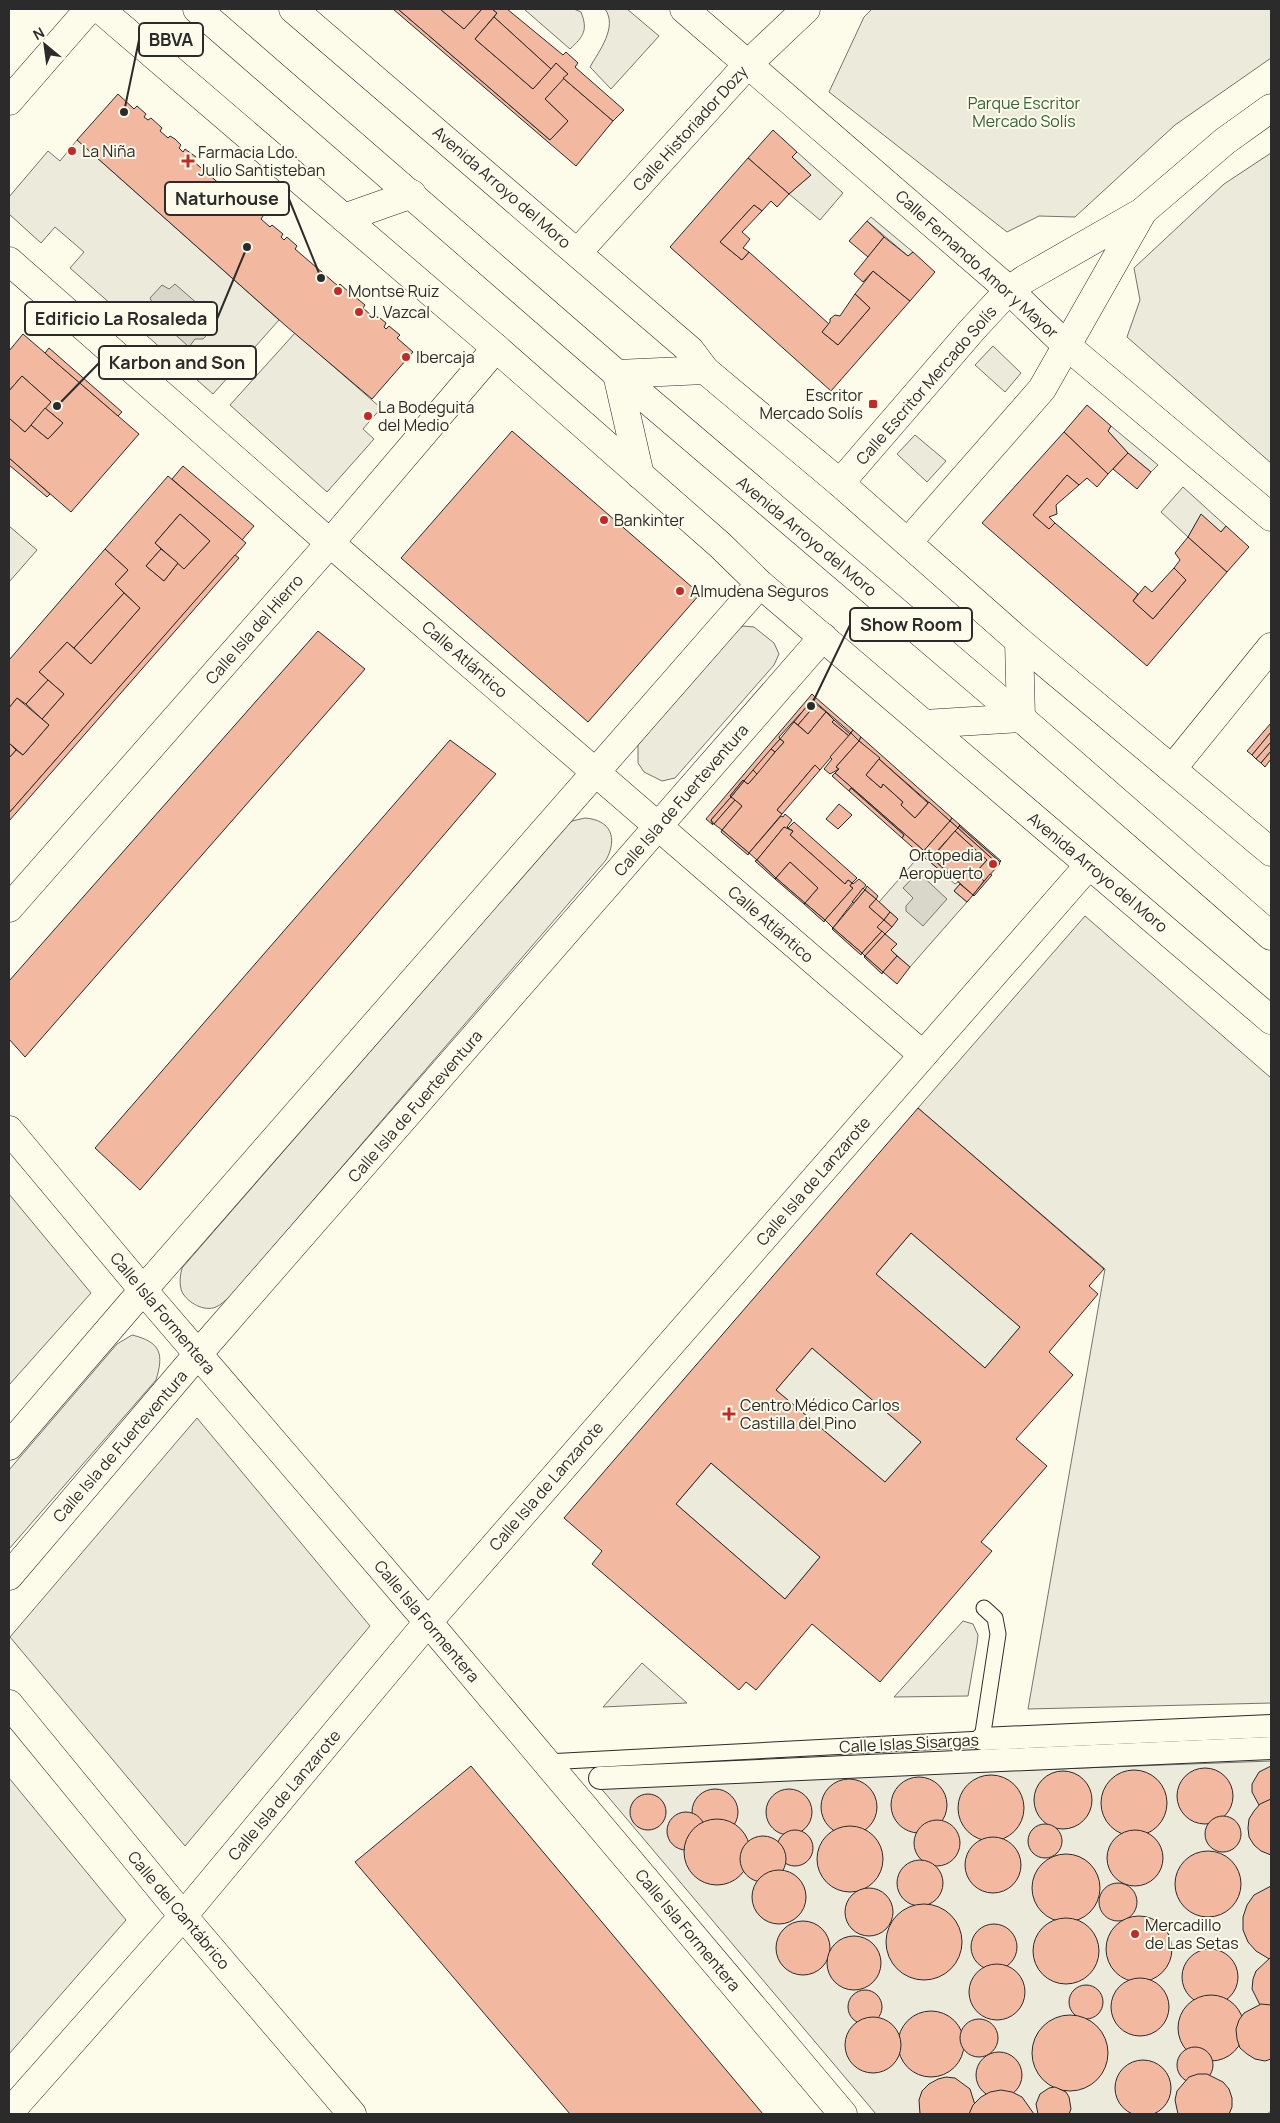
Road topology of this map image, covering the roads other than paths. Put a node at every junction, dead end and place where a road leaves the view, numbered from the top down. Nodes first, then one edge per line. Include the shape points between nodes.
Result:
1 (88, 9) edge
2 (100, 9) edge
3 (197, 9) edge
4 (293, 9) edge
5 (684, 9) edge
6 (806, 9) edge
7 (748, 63) junction
8 (9, 101) edge
9 (1271, 108) edge
10 (412, 194) junction
11 (1138, 214) junction
12 (344, 218) junction
13 (578, 252) junction
14 (9, 261) edge
15 (1009, 290) junction
16 (1067, 346) junction
17 (496, 348) junction
18 (706, 370) junction
19 (617, 374) junction
20 (640, 475) junction
21 (840, 483) junction
22 (1271, 518) edge
23 (908, 542) junction
24 (330, 543) junction
25 (760, 584) junction
26 (823, 637) junction
27 (1018, 641) junction
28 (1271, 647) edge
29 (1021, 718) junction
30 (924, 724) junction
31 (1172, 769) junction
32 (596, 773) junction
33 (658, 826) junction
34 (1271, 852) edge
35 (1090, 865) junction
36 (9, 908) edge
37 (1271, 936) edge
38 (1271, 1020) edge
39 (922, 1055) junction
40 (9, 1130) edge
41 (142, 1290) junction
42 (198, 1354) junction
43 (9, 1446) edge
44 (9, 1576) edge
45 (984, 1608) dead end
46 (428, 1622) junction
47 (9, 1704) edge
48 (1271, 1726) edge
49 (982, 1739) junction
50 (1271, 1748) edge
51 (546, 1762) junction
52 (600, 1778) dead end
53 (183, 1916) junction
54 (9, 2113) edge
55 (352, 2114) edge
56 (842, 2114) edge

1 - 8 street
2 - 12 street, Avenida Arroyo del Moro
3 - 10 street, Avenida Arroyo del Moro
4 - 13 street, Avenida Arroyo del Moro
5 - 7 street, Calle Fernando Amor y Mayor
6 - 7 street, Calle Historiador Dozy
7 - 13 street, Calle Historiador Dozy
7 - 15 street, Calle Fernando Amor y Mayor
9 - 11 street, Calle Escritor Mercado Solís via 1225,141
10 - 12 street
10 - 19 street, Avenida Arroyo del Moro
11 - 15 street, Calle Escritor Mercado Solís
11 - 16 street, Calle Escritor Mercado Solís
12 - 17 street, Avenida Arroyo del Moro
13 - 18 street, Avenida Arroyo del Moro via 690,350
14 - 24 street, Calle Atlántico
15 - 16 street, Calle Fernando Amor y Mayor
15 - 21 street, Calle Escritor Mercado Solís
16 - 22 street, Calle Fernando Amor y Mayor
16 - 23 street, Calle Escritor Mercado Solís via 1042,389
17 - 20 street, Avenida Arroyo del Moro
17 - 24 street, Calle Isla del Hierro
18 - 19 street
18 - 21 street, Avenida Arroyo del Moro
19 - 20 street
19 - 29 street, Avenida Arroyo del Moro
20 - 25 street, Avenida Arroyo del Moro
21 - 23 street, Avenida Arroyo del Moro
23 - 27 street, Avenida Arroyo del Moro
24 - 32 street, Calle Atlántico
24 - 36 street, Calle Isla del Hierro
25 - 26 street, Avenida Arroyo del Moro
25 - 32 street
26 - 30 street, Avenida Arroyo del Moro
26 - 33 street, Calle Isla de Fuerteventura
27 - 29 street
27 - 31 street, Avenida Arroyo del Moro
28 - 31 street
29 - 30 street
29 - 37 street, Avenida Arroyo del Moro
30 - 35 street, Avenida Arroyo del Moro
31 - 34 street, Avenida Arroyo del Moro
32 - 33 street, Calle Atlántico
32 - 41 street
33 - 39 street, Calle Atlántico
33 - 42 street, Calle Isla de Fuerteventura
35 - 38 street, Avenida Arroyo del Moro
35 - 39 street, Calle Isla de Lanzarote
39 - 46 street, Calle Isla de Lanzarote
40 - 41 street, Calle Isla Formentera
41 - 42 street, Calle Isla Formentera
41 - 43 street
42 - 44 street, Calle Isla de Fuerteventura
42 - 46 street, Calle Isla Formentera
45 - 49 lane via 995,1618 998,1634
46 - 51 street, Calle Isla Formentera
46 - 53 street, Calle Isla de Lanzarote
47 - 53 street, Calle del Cantábrico
48 - 49 street, Calle Islas Sisargas
49 - 51 lane, Calle Islas Sisargas
50 - 52 street, Calle Islas Sisargas
51 - 56 street, Calle Isla Formentera
53 - 54 street, Calle Isla de Lanzarote
53 - 55 street, Calle del Cantábrico

